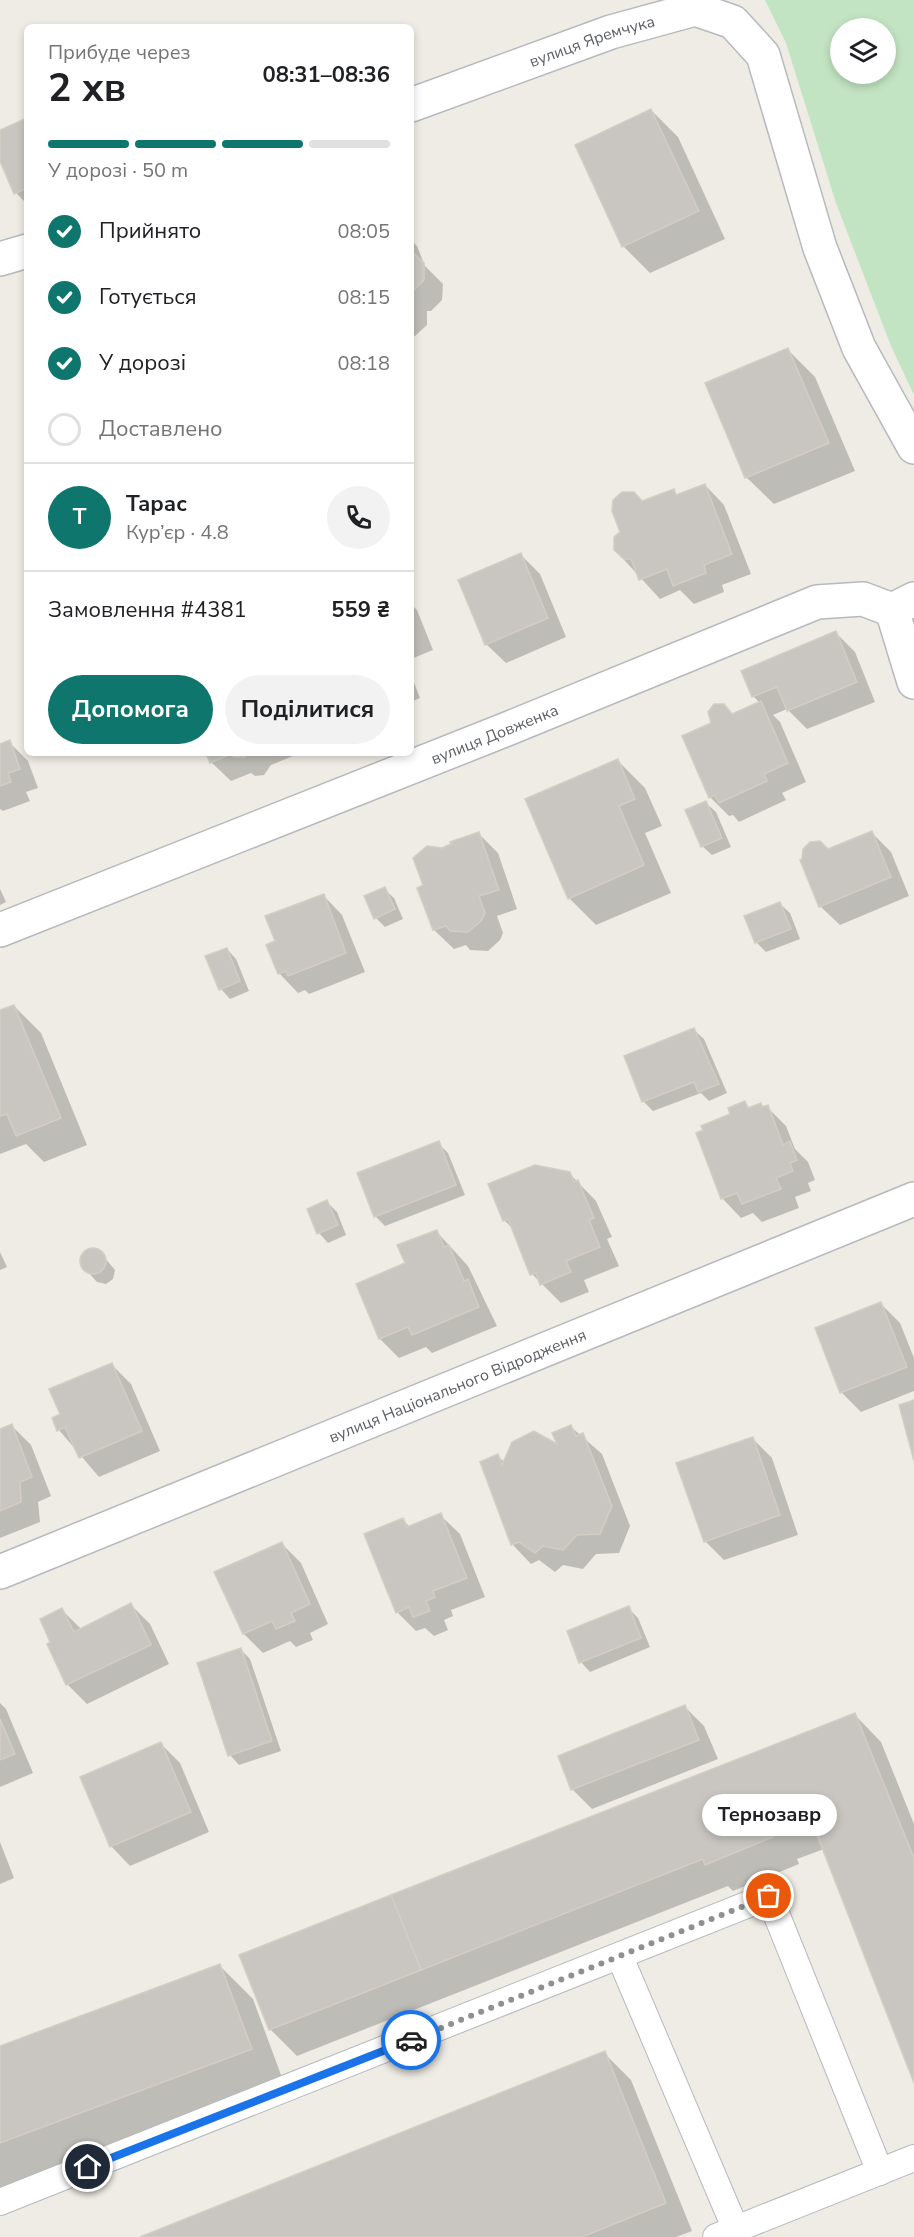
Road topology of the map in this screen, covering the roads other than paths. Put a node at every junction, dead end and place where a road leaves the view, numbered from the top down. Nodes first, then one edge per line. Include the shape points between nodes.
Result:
1 (414, 104) edge
2 (24, 252) edge
3 (0, 259) edge
4 (914, 447) edge
5 (903, 605) edge
6 (914, 682) edge
7 (0, 930) edge
8 (914, 1199) edge
9 (0, 1572) edge
10 (620, 1957) junction
11 (914, 2158) edge
12 (880, 2172) junction
13 (0, 2202) edge
14 (726, 2233) edge

1 - 4 street, вулиця Яремчука via 611,32 695,9 733,22 763,55 819,248 859,348
2 - 3 street
5 - 6 street
5 - 7 street, вулиця Довженка via 863,599 817,602
8 - 9 street, вулиця Національного Відродження
10 - 12 lane via 769,1896
10 - 13 lane
10 - 14 lane
11 - 12 lane
12 - 14 lane

